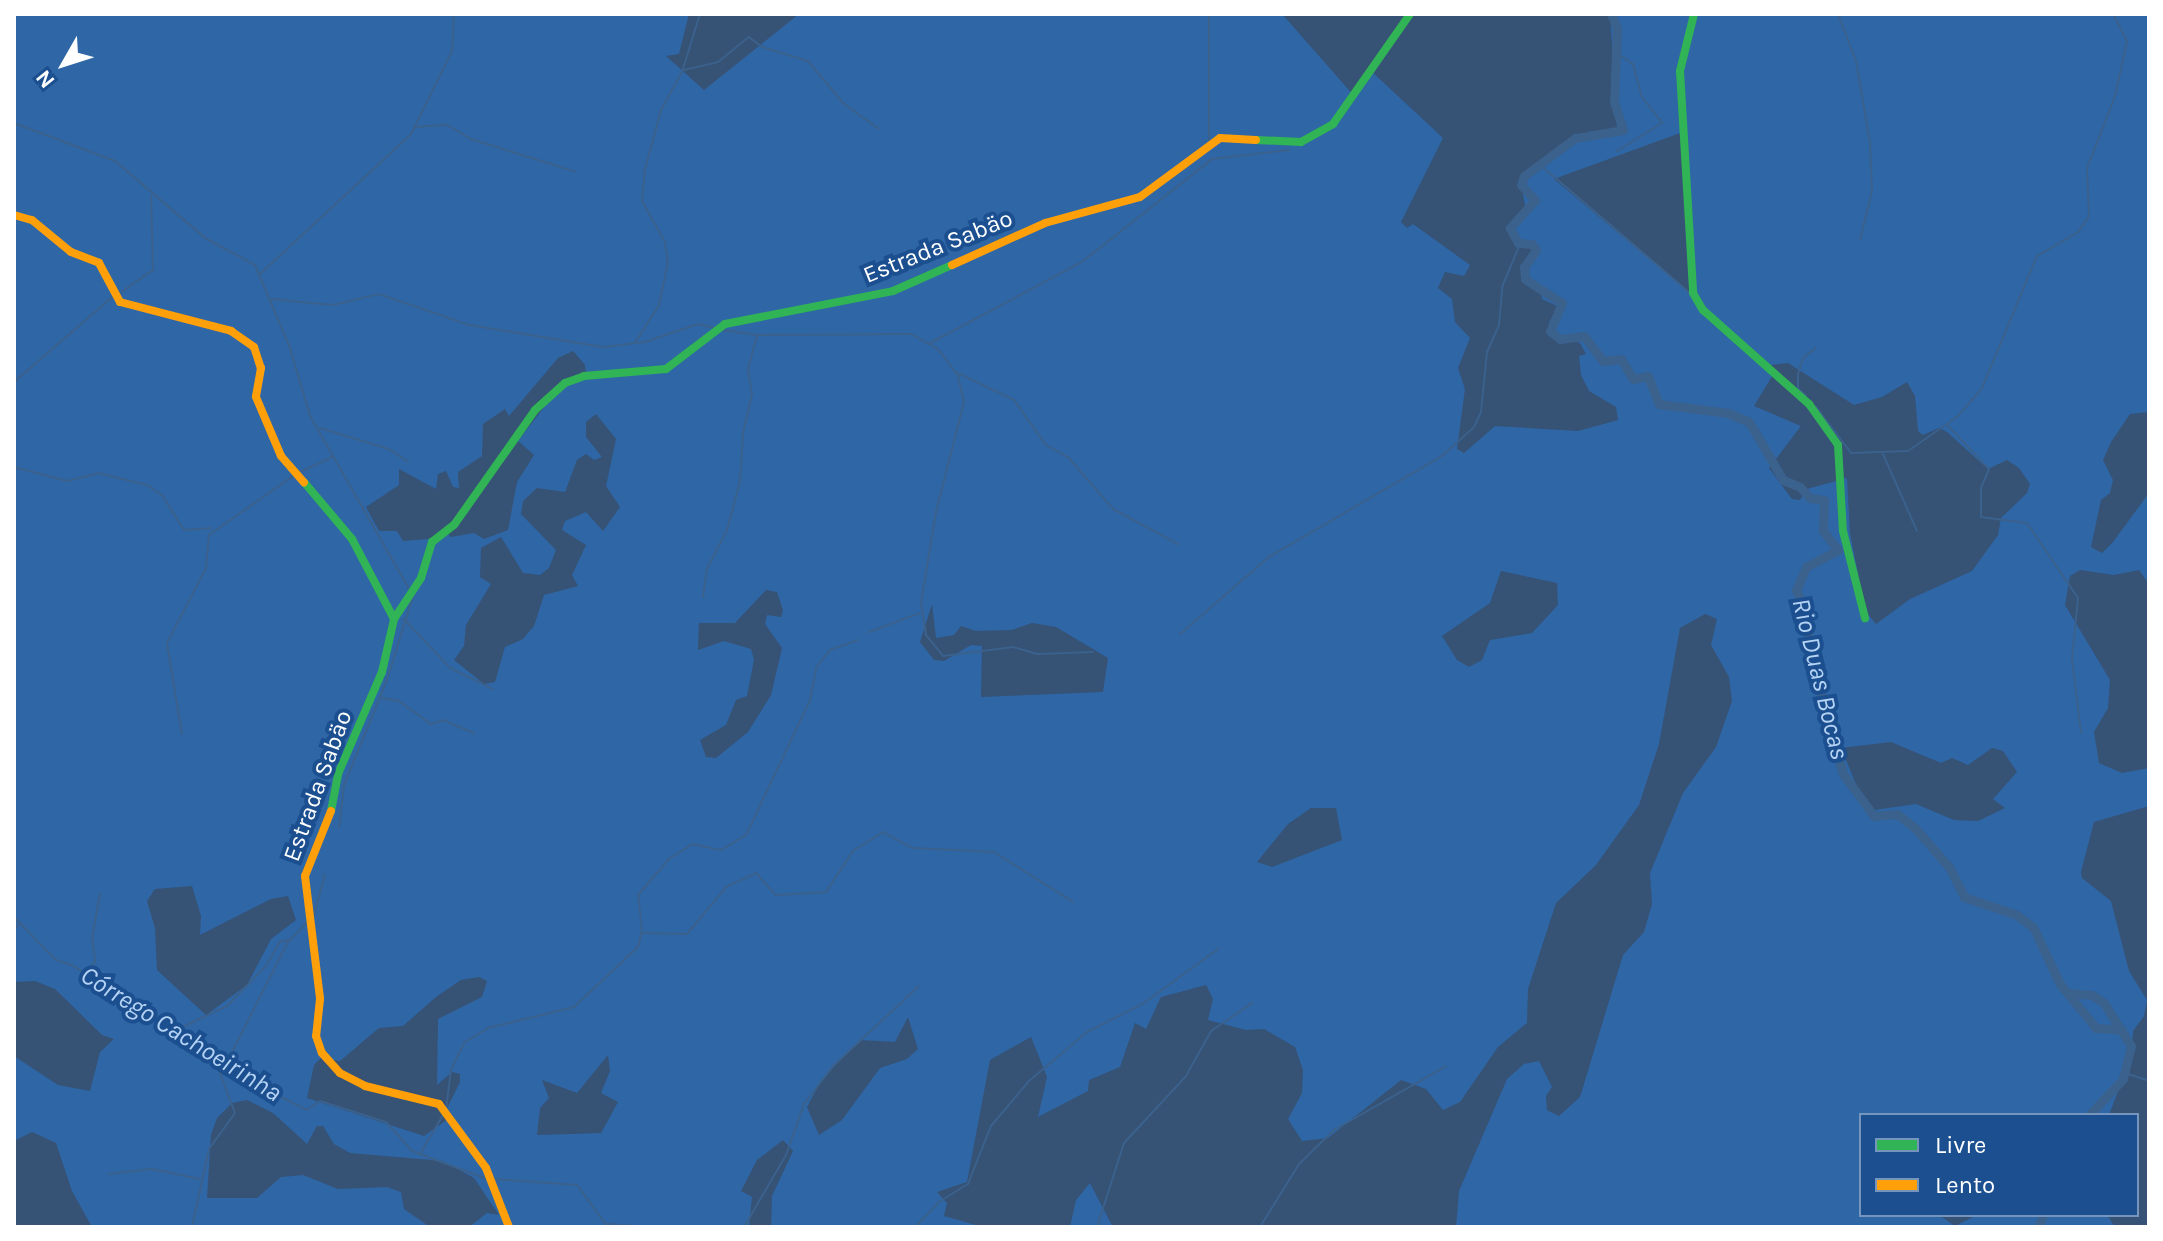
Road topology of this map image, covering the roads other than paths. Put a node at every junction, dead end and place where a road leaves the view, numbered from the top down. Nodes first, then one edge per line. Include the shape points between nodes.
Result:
1 (1410, 14) edge
2 (1694, 14) edge
3 (14, 215) edge
4 (1865, 618) dead end
5 (394, 619) junction
6 (509, 1227) edge

1 - 5 street, Estrada Sabäo via 1333,124 1301,142 1220,138 1140,197 1045,223 893,291 750,316 725,324 666,369 584,376 565,383 535,410 454,525 432,542 421,578
2 - 4 street via 1680,71 1693,293 1703,310 1814,409 1838,445 1843,531
3 - 5 street via 32,220 71,252 99,263 120,302 231,331 254,347 261,368 256,397 281,456 352,539
5 - 6 street, Estrada Sabäo via 382,672 342,763 328,829 305,876 320,999 316,1036 322,1053 340,1073 365,1086 439,1104 486,1168

